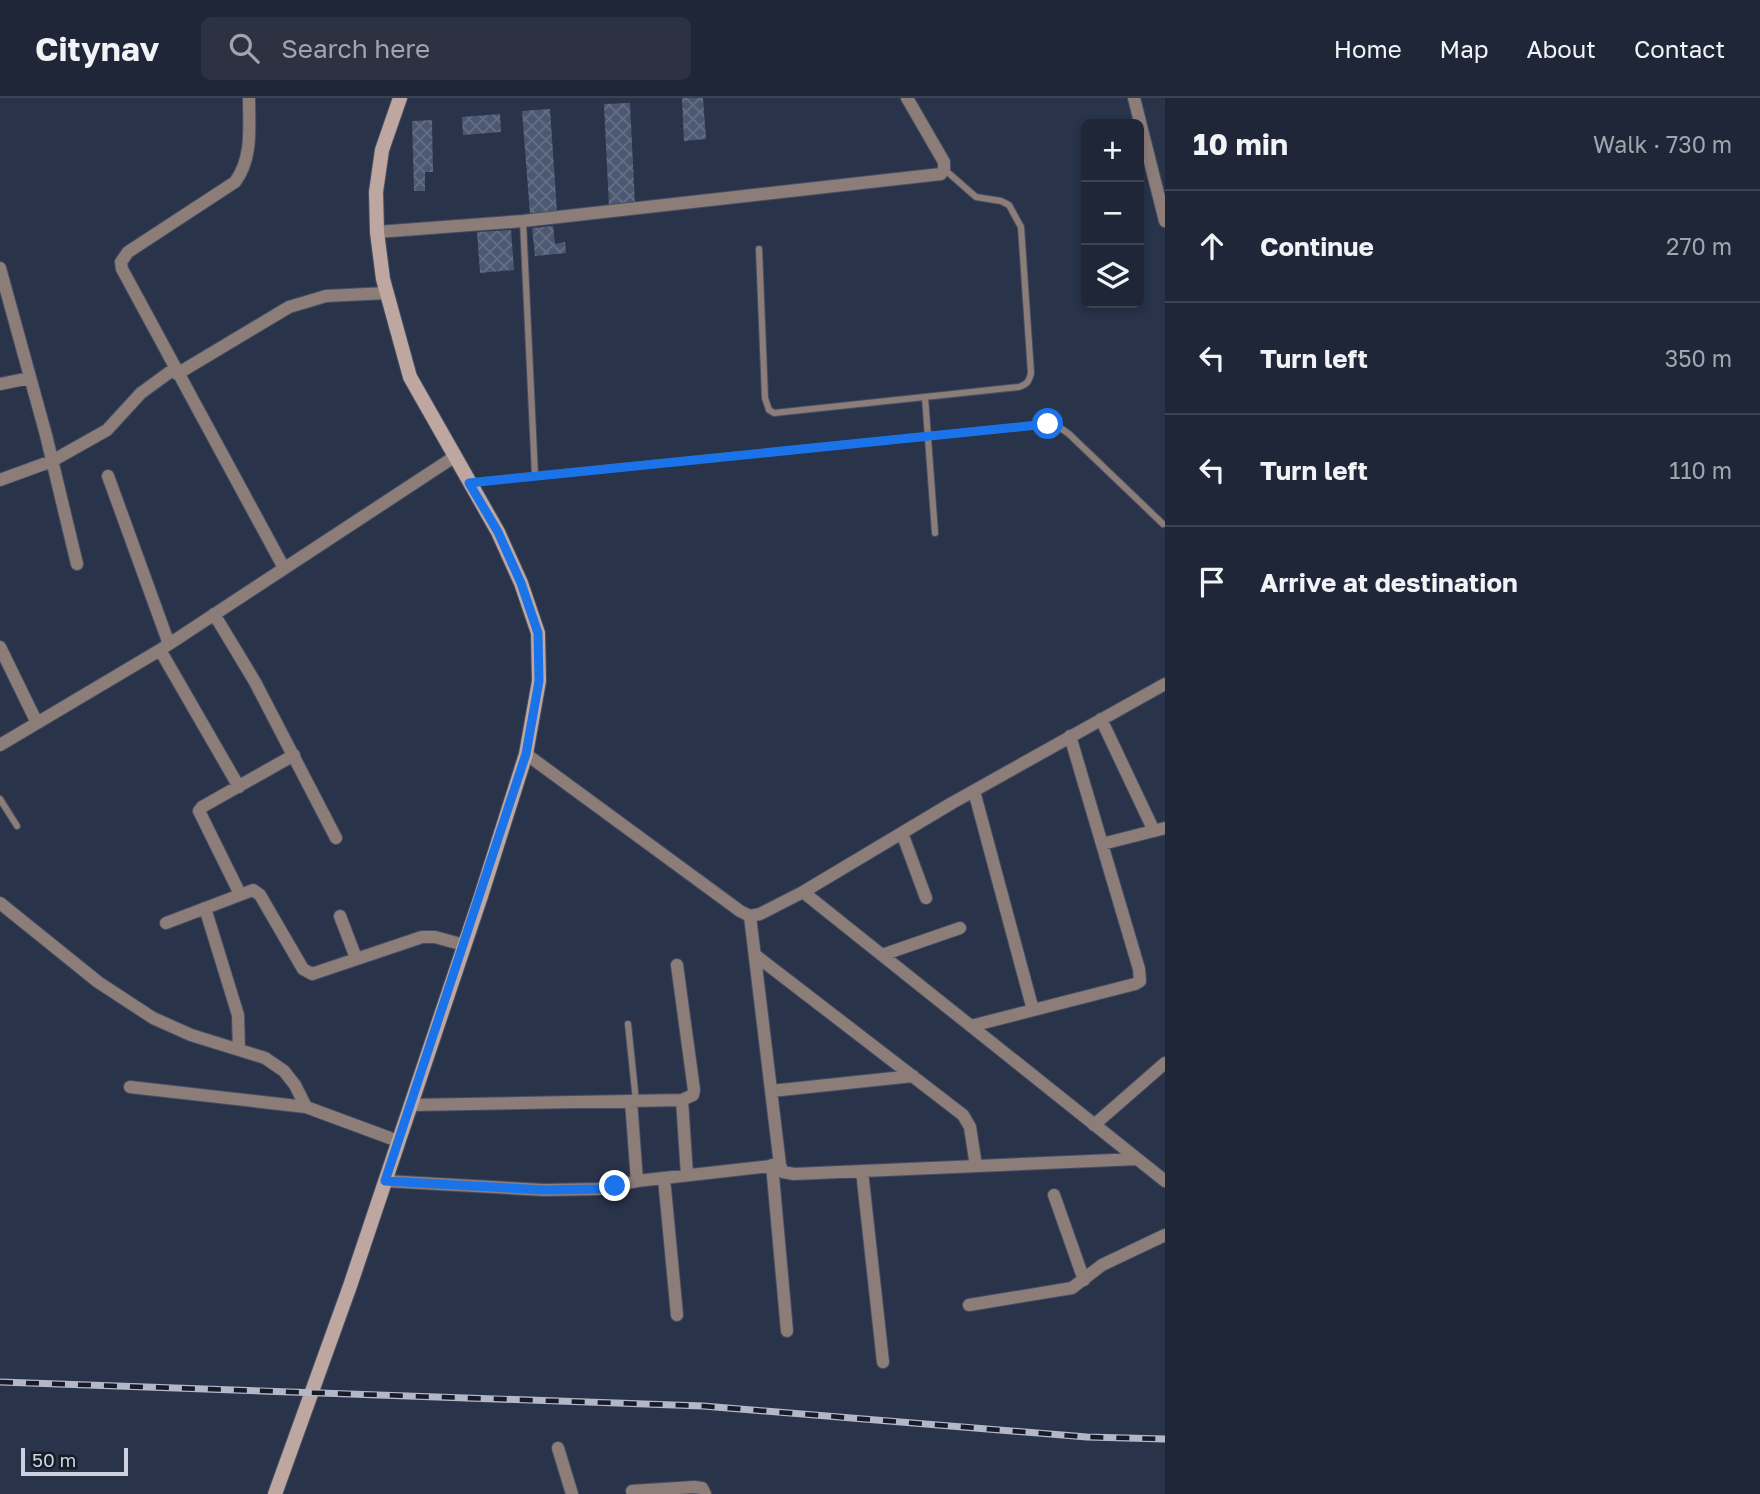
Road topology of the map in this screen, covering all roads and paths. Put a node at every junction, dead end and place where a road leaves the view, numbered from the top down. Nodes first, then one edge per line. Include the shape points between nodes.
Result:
1 (249, 98) edge
2 (400, 98) edge
3 (907, 98) edge
4 (1134, 98) edge
5 (944, 169) junction
6 (523, 221) junction
7 (1165, 221) edge
8 (377, 232) junction
9 (759, 249) dead end
10 (0, 268) edge
11 (387, 293) junction
12 (175, 372) junction
13 (30, 378) junction
14 (0, 384) edge
15 (925, 397) junction
16 (928, 436) junction
17 (454, 457) junction
18 (52, 461) junction
19 (108, 476) dead end
20 (535, 476) junction
21 (0, 480) edge
22 (469, 483) junction
23 (1163, 524) dead end
24 (935, 533) dead end
25 (77, 564) dead end
26 (284, 568) junction
27 (214, 614) junction
28 (0, 647) edge
29 (164, 647) junction
30 (1165, 684) edge
31 (1101, 719) junction
32 (37, 723) junction
33 (1070, 736) junction
34 (0, 745) edge
35 (526, 754) junction
36 (294, 755) junction
37 (239, 787) junction
38 (974, 790) junction
39 (0, 799) edge
40 (17, 826) dead end
41 (1159, 830) edge
42 (902, 833) junction
43 (336, 838) dead end
44 (1102, 844) junction
45 (803, 892) junction
46 (240, 894) junction
47 (926, 898) dead end
48 (0, 903) edge
49 (205, 908) junction
50 (340, 916) dead end
51 (750, 916) junction
52 (166, 923) dead end
53 (960, 929) dead end
54 (464, 945) junction
55 (755, 955) junction
56 (882, 955) junction
57 (356, 958) junction
58 (677, 965) dead end
59 (1033, 1010) junction
60 (628, 1024) dead end
61 (971, 1026) junction
62 (239, 1050) junction
63 (1165, 1063) edge
64 (913, 1076) junction
65 (130, 1087) dead end
66 (771, 1091) junction
67 (682, 1100) junction
68 (633, 1101) junction
69 (411, 1105) junction
70 (306, 1107) junction
71 (1094, 1125) junction
72 (398, 1141) junction
73 (1137, 1158) junction
74 (776, 1165) junction
75 (976, 1166) junction
76 (862, 1171) junction
77 (687, 1175) junction
78 (664, 1178) junction
79 (385, 1181) junction
80 (637, 1181) junction
81 (1165, 1181) edge
82 (1054, 1195) dead end
83 (1165, 1235) edge
84 (1084, 1280) junction
85 (969, 1306) dead end
86 (677, 1315) dead end
87 (787, 1331) dead end
88 (883, 1362) dead end
89 (558, 1448) dead end
90 (632, 1492) dead end
91 (275, 1494) edge
92 (572, 1494) edge
93 (705, 1494) edge

1 - 12 street via 248,146 244,170 235,182 128,252 121,262
2 - 8 street via 382,150
3 - 5 street
4 - 7 street
5 - 6 street via 932,177
5 - 15 lane via 976,197 1009,205 1021,227 1031,373 1029,381 1018,387
6 - 8 street
6 - 20 lane
8 - 11 street
9 - 15 lane via 769,410 783,413
10 - 13 street
11 - 12 street via 326,296 289,307
11 - 17 street via 411,377
12 - 18 street via 141,393 107,430
12 - 26 street
13 - 14 street
13 - 18 street
15 - 16 lane
16 - 20 lane
16 - 23 lane via 1048,424 1062,429
16 - 24 lane
17 - 22 street
17 - 26 street
18 - 21 street
18 - 25 street
19 - 29 street
20 - 22 lane
22 - 35 street via 498,532 538,633 539,681
26 - 27 street
27 - 29 street
27 - 36 street
28 - 32 street
29 - 32 street
29 - 37 street
30 - 31 street
31 - 33 street
31 - 41 street
32 - 34 street
33 - 38 street
33 - 44 street
35 - 51 street
35 - 54 street
36 - 37 street
36 - 43 street
37 - 46 street via 199,811
38 - 42 street
38 - 59 street
39 - 40 lane
41 - 44 street
42 - 45 street
42 - 47 street
44 - 59 street via 1140,981
45 - 51 street
45 - 56 street
46 - 49 street
46 - 57 street via 253,890 260,895 305,972 317,973
48 - 62 street via 128,1003 191,1035
49 - 52 street
49 - 62 street via 238,1015
50 - 57 street
51 - 55 street
53 - 56 street
54 - 57 street via 429,936
54 - 69 street
55 - 64 street
55 - 66 street
56 - 61 street
58 - 67 street via 694,1090
59 - 61 street
60 - 68 lane
61 - 71 street
62 - 70 street via 265,1058 284,1071
63 - 71 street
64 - 66 street
64 - 75 street via 968,1120
65 - 70 street
66 - 74 street
67 - 68 street
67 - 77 street
68 - 69 street
68 - 80 street
69 - 72 street
70 - 72 street
71 - 73 street
72 - 79 street
73 - 75 street
73 - 81 street
74 - 76 street via 788,1174
74 - 77 street
74 - 87 street
75 - 76 street
76 - 88 street
77 - 78 street
78 - 80 street
78 - 86 street
79 - 80 street via 544,1190 598,1189
79 - 91 street
82 - 84 street
83 - 84 street via 1102,1265
84 - 85 street via 1072,1288
89 - 92 street
90 - 93 street via 694,1487

